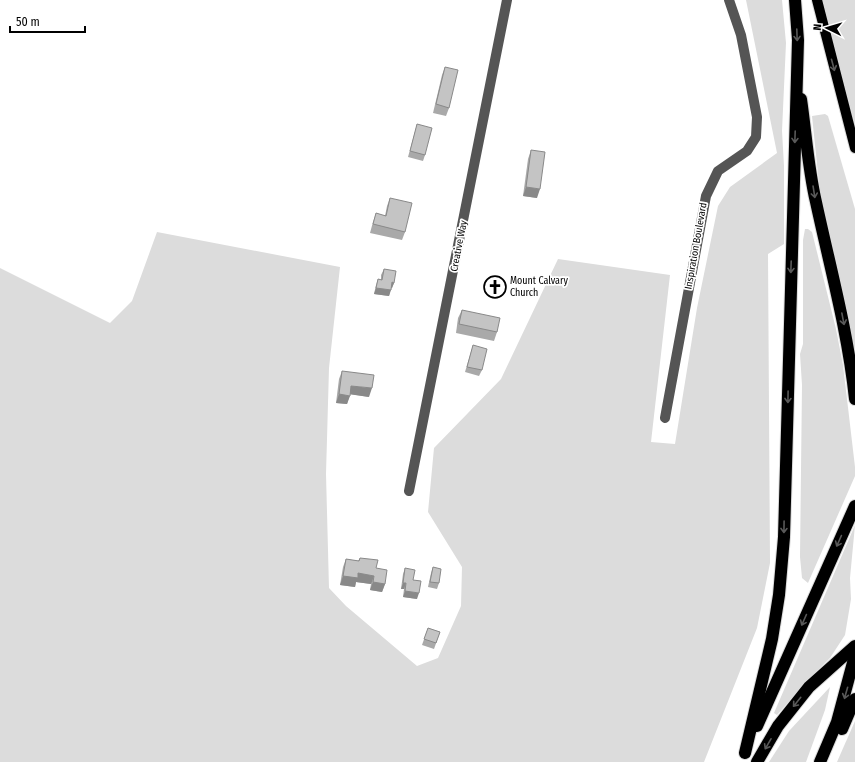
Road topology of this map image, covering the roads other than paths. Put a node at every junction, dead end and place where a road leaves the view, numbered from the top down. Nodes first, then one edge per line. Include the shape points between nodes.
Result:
1 (507, 0) edge
2 (730, 0) edge
3 (795, 0) edge
4 (817, 0) edge
5 (796, 70) junction
6 (855, 148) edge
7 (855, 399) edge
8 (665, 418) dead end
9 (409, 491) dead end
10 (855, 506) edge
11 (855, 646) edge
12 (855, 655) edge
13 (855, 699) edge
14 (744, 758) edge
15 (757, 762) edge
16 (820, 762) edge
17 (828, 762) edge

1 - 9 street, Creative Way
2 - 8 street, Inspiration Boulevard via 757,117 756,137 747,151 718,171 706,196
3 -> 5 highway via 798,40
4 -> 6 main road
5 -> 7 highway via 815,201 840,306
5 -> 14 highway via 784,537 772,639
10 -> 14 highway
11 -> 15 highway via 809,687 778,726
12 -> 16 highway via 838,722
13 - 17 highway

